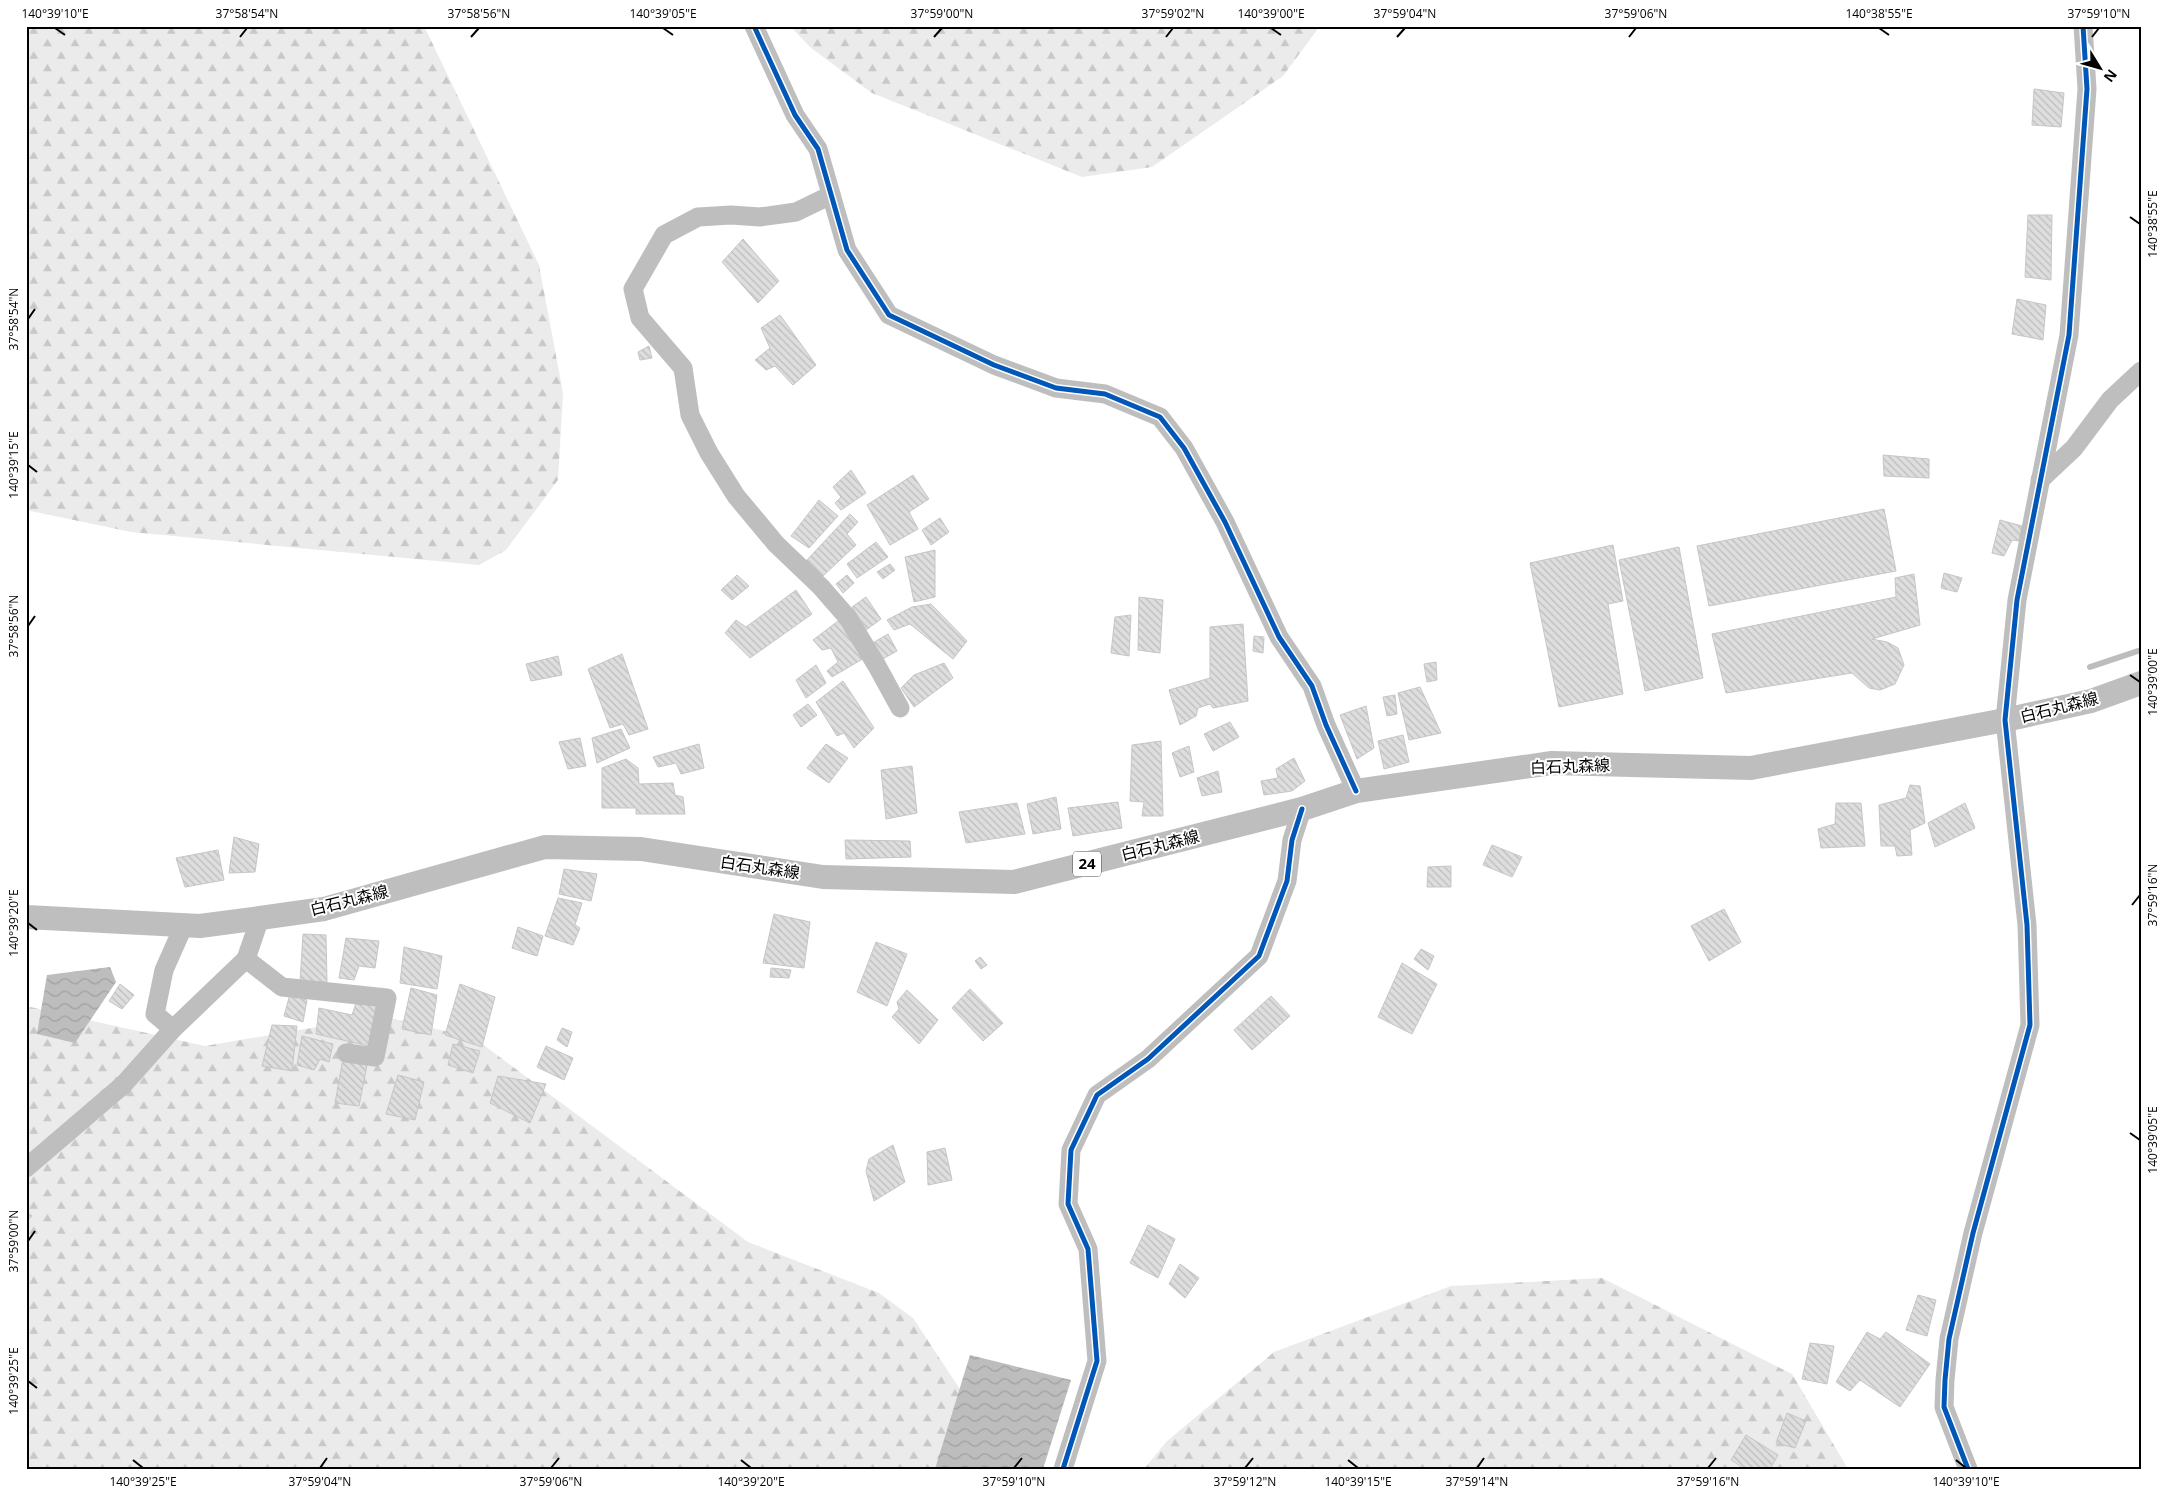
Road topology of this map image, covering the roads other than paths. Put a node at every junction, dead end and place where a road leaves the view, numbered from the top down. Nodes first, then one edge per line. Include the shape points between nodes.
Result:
1 (754, 26) edge
2 (2083, 26) edge
3 (831, 195) junction
4 (2141, 371) edge
5 (2040, 480) junction
6 (2141, 684) edge
7 (900, 708) dead end
8 (2005, 720) junction
9 (1356, 791) junction
10 (1302, 809) junction
11 (26, 917) edge
12 (260, 918) junction
13 (184, 925) junction
14 (246, 959) junction
15 (173, 1028) junction
16 (346, 1053) dead end
17 (26, 1168) edge
18 (1063, 1469) edge
19 (1968, 1469) edge

1 - 3 street via 795,115 818,149
2 - 5 street via 2087,89 2069,335
3 - 7 street via 796,212 760,217 698,217 664,235 633,289 640,318 683,368 690,415 736,496 776,544 848,618
3 - 9 street via 847,250 889,315 1047,385 1105,394 1160,417 1184,448 1225,522 1279,637 1312,686
4 - 5 street via 2110,400 2074,448
5 - 8 street via 2018,600
6 - 8 main road, 白石丸森線 / 24 via 2091,701
8 - 9 main road, 白石丸森線 / 24 via 1751,768 1552,763
8 - 19 street via 2027,925 2030,1025 1972,1233 1949,1339 1944,1407
9 - 10 main road, 白石丸森線 / 24
10 - 12 main road, 白石丸森線 / 24 via 1014,882 823,876 641,850 544,847 324,909
10 - 18 street via 1292,840 1288,881 1259,956 1148,1059 1097,1095 1071,1150 1068,1204 1088,1249 1097,1361
11 - 13 main road, 白石丸森線 / 24
12 - 13 main road, 白石丸森線 / 24
12 - 14 street
13 - 15 street via 164,970 155,1014
14 - 15 street
14 - 16 street via 282,987 387,998 374,1057
15 - 17 street via 123,1085

